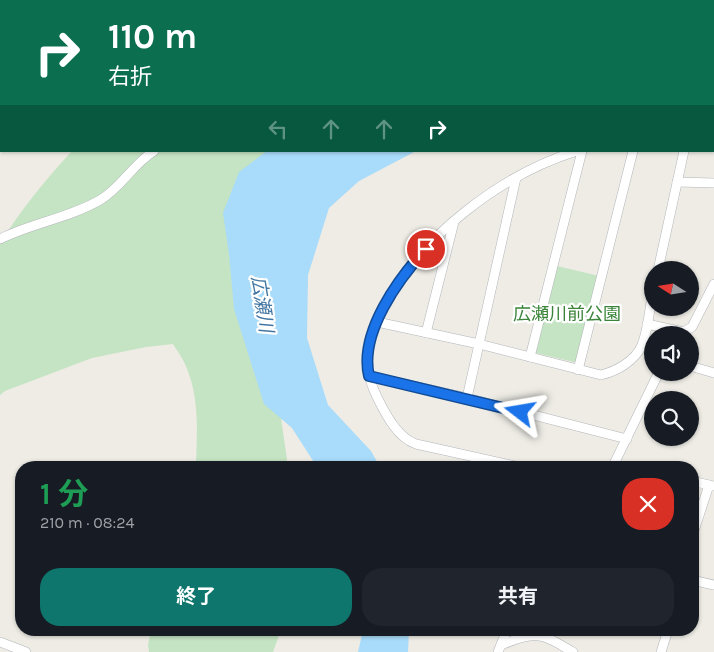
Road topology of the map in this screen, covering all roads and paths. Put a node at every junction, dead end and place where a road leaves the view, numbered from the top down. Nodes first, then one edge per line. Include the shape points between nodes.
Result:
1 (153, 152) edge
2 (574, 152) edge
3 (582, 152) edge
4 (632, 152) edge
5 (684, 152) edge
6 (516, 178) junction
7 (677, 182) junction
8 (714, 183) edge
9 (454, 222) junction
10 (0, 239) edge
11 (660, 261) edge
12 (714, 284) edge
13 (649, 316) edge
14 (377, 322) junction
15 (647, 324) junction
16 (426, 333) junction
17 (479, 344) junction
18 (530, 357) junction
19 (699, 369) edge
20 (578, 370) junction
21 (714, 373) edge
22 (369, 376) junction
23 (654, 381) edge
24 (467, 398) junction
25 (627, 439) junction
26 (494, 461) edge
27 (616, 461) edge
28 (711, 485) edge
29 (699, 518) edge
30 (699, 582) edge
31 (714, 585) edge
32 (505, 636) edge
33 (666, 636) edge
34 (0, 642) edge
35 (500, 649) edge
36 (26, 652) edge
37 (573, 652) edge
38 (661, 652) edge

1 - 10 street via 101,199
2 - 6 street
3 - 18 street
4 - 20 street
5 - 7 street
6 - 9 street
6 - 17 street
7 - 8 street
7 - 11 street
9 - 14 street via 413,264 390,294
9 - 16 street
12 - 15 street via 692,327 683,332
13 - 15 street
14 - 16 street
14 - 22 street via 368,348
15 - 20 street via 641,346 633,358 619,368 601,375
16 - 17 street
17 - 18 street
17 - 24 street
18 - 20 street
19 - 21 street
22 - 24 street
22 - 26 street via 387,416 406,439
23 - 25 street
24 - 25 street
25 - 27 street
28 - 29 street
30 - 31 street
32 - 35 street
33 - 38 street
34 - 36 street
35 - 37 street via 514,640 530,636 544,637

